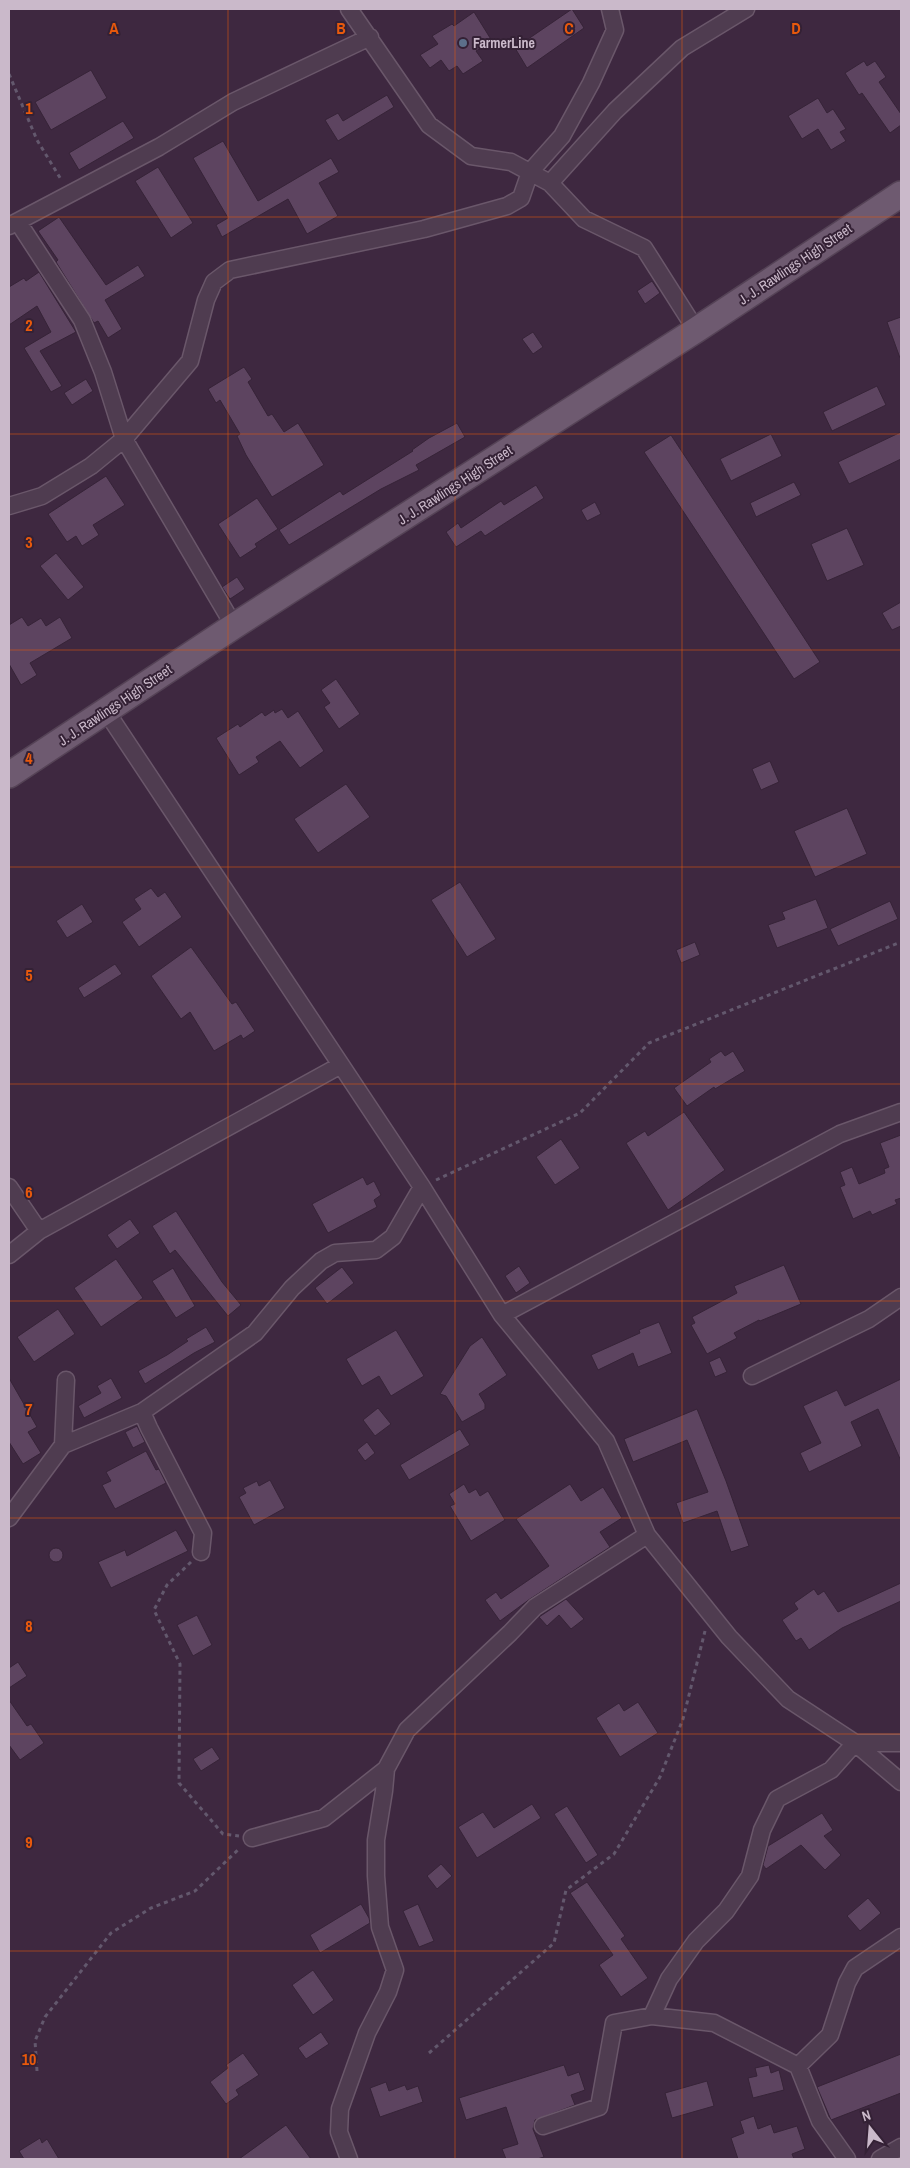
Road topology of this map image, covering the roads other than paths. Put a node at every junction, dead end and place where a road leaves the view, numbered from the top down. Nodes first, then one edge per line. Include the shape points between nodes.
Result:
1 (349, 9) edge
2 (610, 9) edge
3 (746, 9) edge
4 (370, 37) junction
5 (530, 172) junction
6 (550, 183) junction
7 (901, 194) edge
8 (13, 224) edge
9 (696, 330) junction
10 (124, 439) junction
11 (9, 506) edge
12 (234, 626) junction
13 (106, 711) junction
14 (9, 775) edge
15 (341, 1066) junction
16 (901, 1112) edge
17 (9, 1187) edge
18 (422, 1187) junction
19 (39, 1231) junction
20 (9, 1255) edge
21 (901, 1297) edge
22 (502, 1315) junction
23 (752, 1376) dead end
24 (66, 1380) dead end
25 (142, 1412) junction
26 (63, 1445) junction
27 (9, 1518) edge
28 (647, 1535) junction
29 (201, 1552) road end
30 (855, 1743) junction
31 (901, 1743) edge
32 (386, 1769) junction
33 (901, 1782) edge
34 (252, 1838) road end
35 (901, 1937) edge
36 (652, 2016) junction
37 (798, 2066) junction
38 (543, 2126) dead end
39 (901, 2147) edge
40 (349, 2159) edge
41 (847, 2159) edge
42 (880, 2159) edge

1 - 4 street
2 - 5 street via 615,30 591,83 562,136
3 - 6 street via 682,48 615,111
4 - 5 street via 429,125 471,156 511,162
4 - 8 street via 233,102 159,147
5 - 6 street
5 - 10 street via 521,198 506,206 424,229 230,270 214,282 206,300 190,361
6 - 9 street via 584,219 644,248
7 - 9 main road, J. J. Rawlings High Street
8 - 10 street via 82,320
9 - 12 main road, J. J. Rawlings High Street
10 - 11 street via 91,466 42,496
10 - 12 street
12 - 13 main road, J. J. Rawlings High Street
13 - 14 main road, J. J. Rawlings High Street
13 - 15 street
15 - 18 street
15 - 19 street
16 - 22 street via 840,1134
17 - 19 street
18 - 22 street
18 - 25 street via 393,1237 376,1250 335,1253 321,1261 292,1288 255,1333
19 - 20 street
21 - 23 street via 869,1319
22 - 28 street via 606,1440
24 - 26 street
25 - 26 street
25 - 29 street via 203,1533
26 - 27 street
28 - 30 street via 729,1637 788,1699
28 - 32 street via 535,1607 407,1730
30 - 31 street
30 - 33 street
30 - 36 street via 831,1770 777,1799 762,1830 750,1876 726,1911 696,1941 669,1979
32 - 34 street via 324,1818
32 - 40 street via 376,1840 376,1876 380,1927 395,1970 388,1992 367,2033 340,2109 339,2132
35 - 37 street via 855,1968 830,2035
36 - 37 street via 714,2023
36 - 38 street via 614,2023 599,2107
37 - 41 street via 820,2121
39 - 42 street

